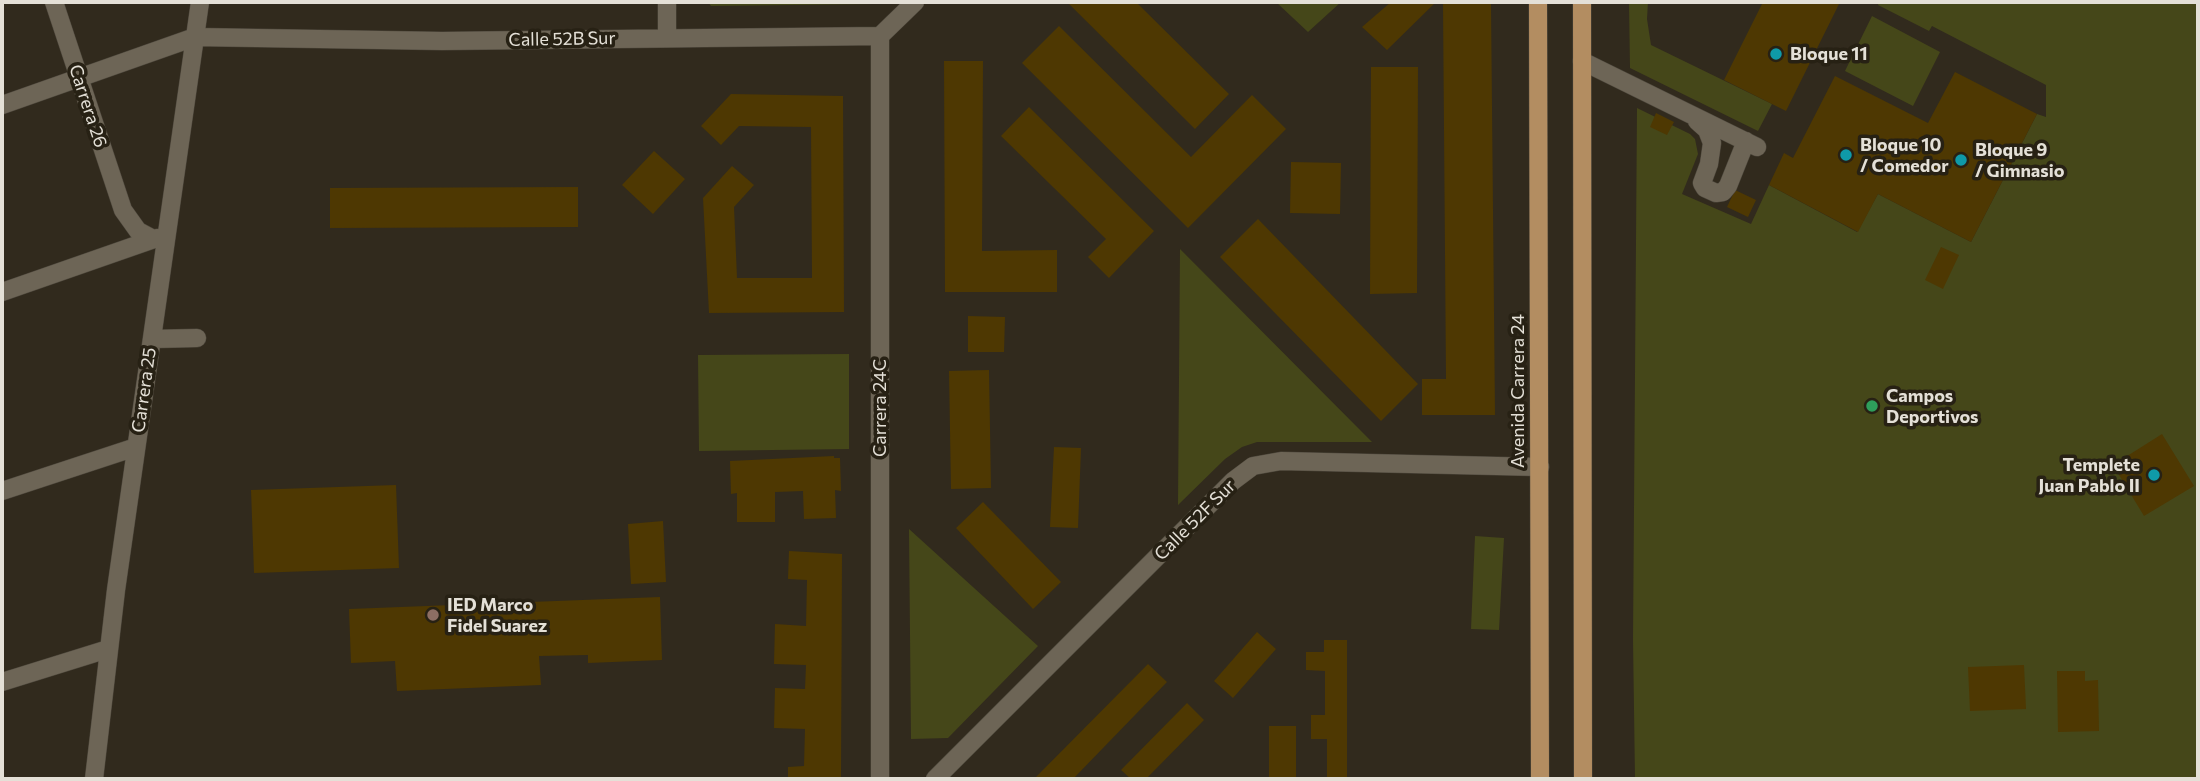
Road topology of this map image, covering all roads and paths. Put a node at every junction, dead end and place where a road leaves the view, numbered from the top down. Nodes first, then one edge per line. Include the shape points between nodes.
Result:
1 (54, 2) edge
2 (200, 2) edge
3 (667, 2) edge
4 (915, 2) edge
5 (1538, 2) edge
6 (1582, 2) edge
7 (880, 36) junction
8 (195, 37) junction
9 (667, 38) junction
10 (1582, 61) junction
11 (79, 78) junction
12 (2, 105) edge
13 (1690, 114) junction
14 (123, 210) junction
15 (160, 237) junction
16 (116, 252) junction
17 (2, 292) edge
18 (197, 338) dead end
19 (152, 340) junction
20 (136, 447) junction
21 (1540, 467) junction
22 (2, 491) edge
23 (108, 649) junction
24 (2, 682) edge
25 (94, 779) edge
26 (880, 779) edge
27 (935, 779) edge
28 (1540, 779) edge
29 (1583, 779) edge

1 - 11 street, Carrera 26
2 - 8 street, Carrera 25
3 - 9 street
4 - 7 street
5 - 21 main road, Avenida Carrera 24
6 - 10 main road
7 - 9 street, Calle 52B Sur
7 - 26 street, Carrera 24C
8 - 9 street, Calle 52B Sur
8 - 11 street
8 - 15 street, Carrera 25
10 - 13 street
10 - 29 main road
11 - 12 street
11 - 14 street, Carrera 26
13 - 13 street via 1752,144 1723,192 1706,188 1702,179 1712,142
14 - 15 street, Carrera 26 via 138,231
14 - 16 street, Carrera 26
15 - 16 street
15 - 19 street, Carrera 25
16 - 17 street
18 - 19 street
19 - 20 street, Carrera 25
20 - 22 street
20 - 23 street, Carrera 25
21 - 27 street, Calle 52F Sur via 1281,461 1252,466
21 - 28 main road, Avenida Carrera 24
23 - 24 street
23 - 25 street, Carrera 25

